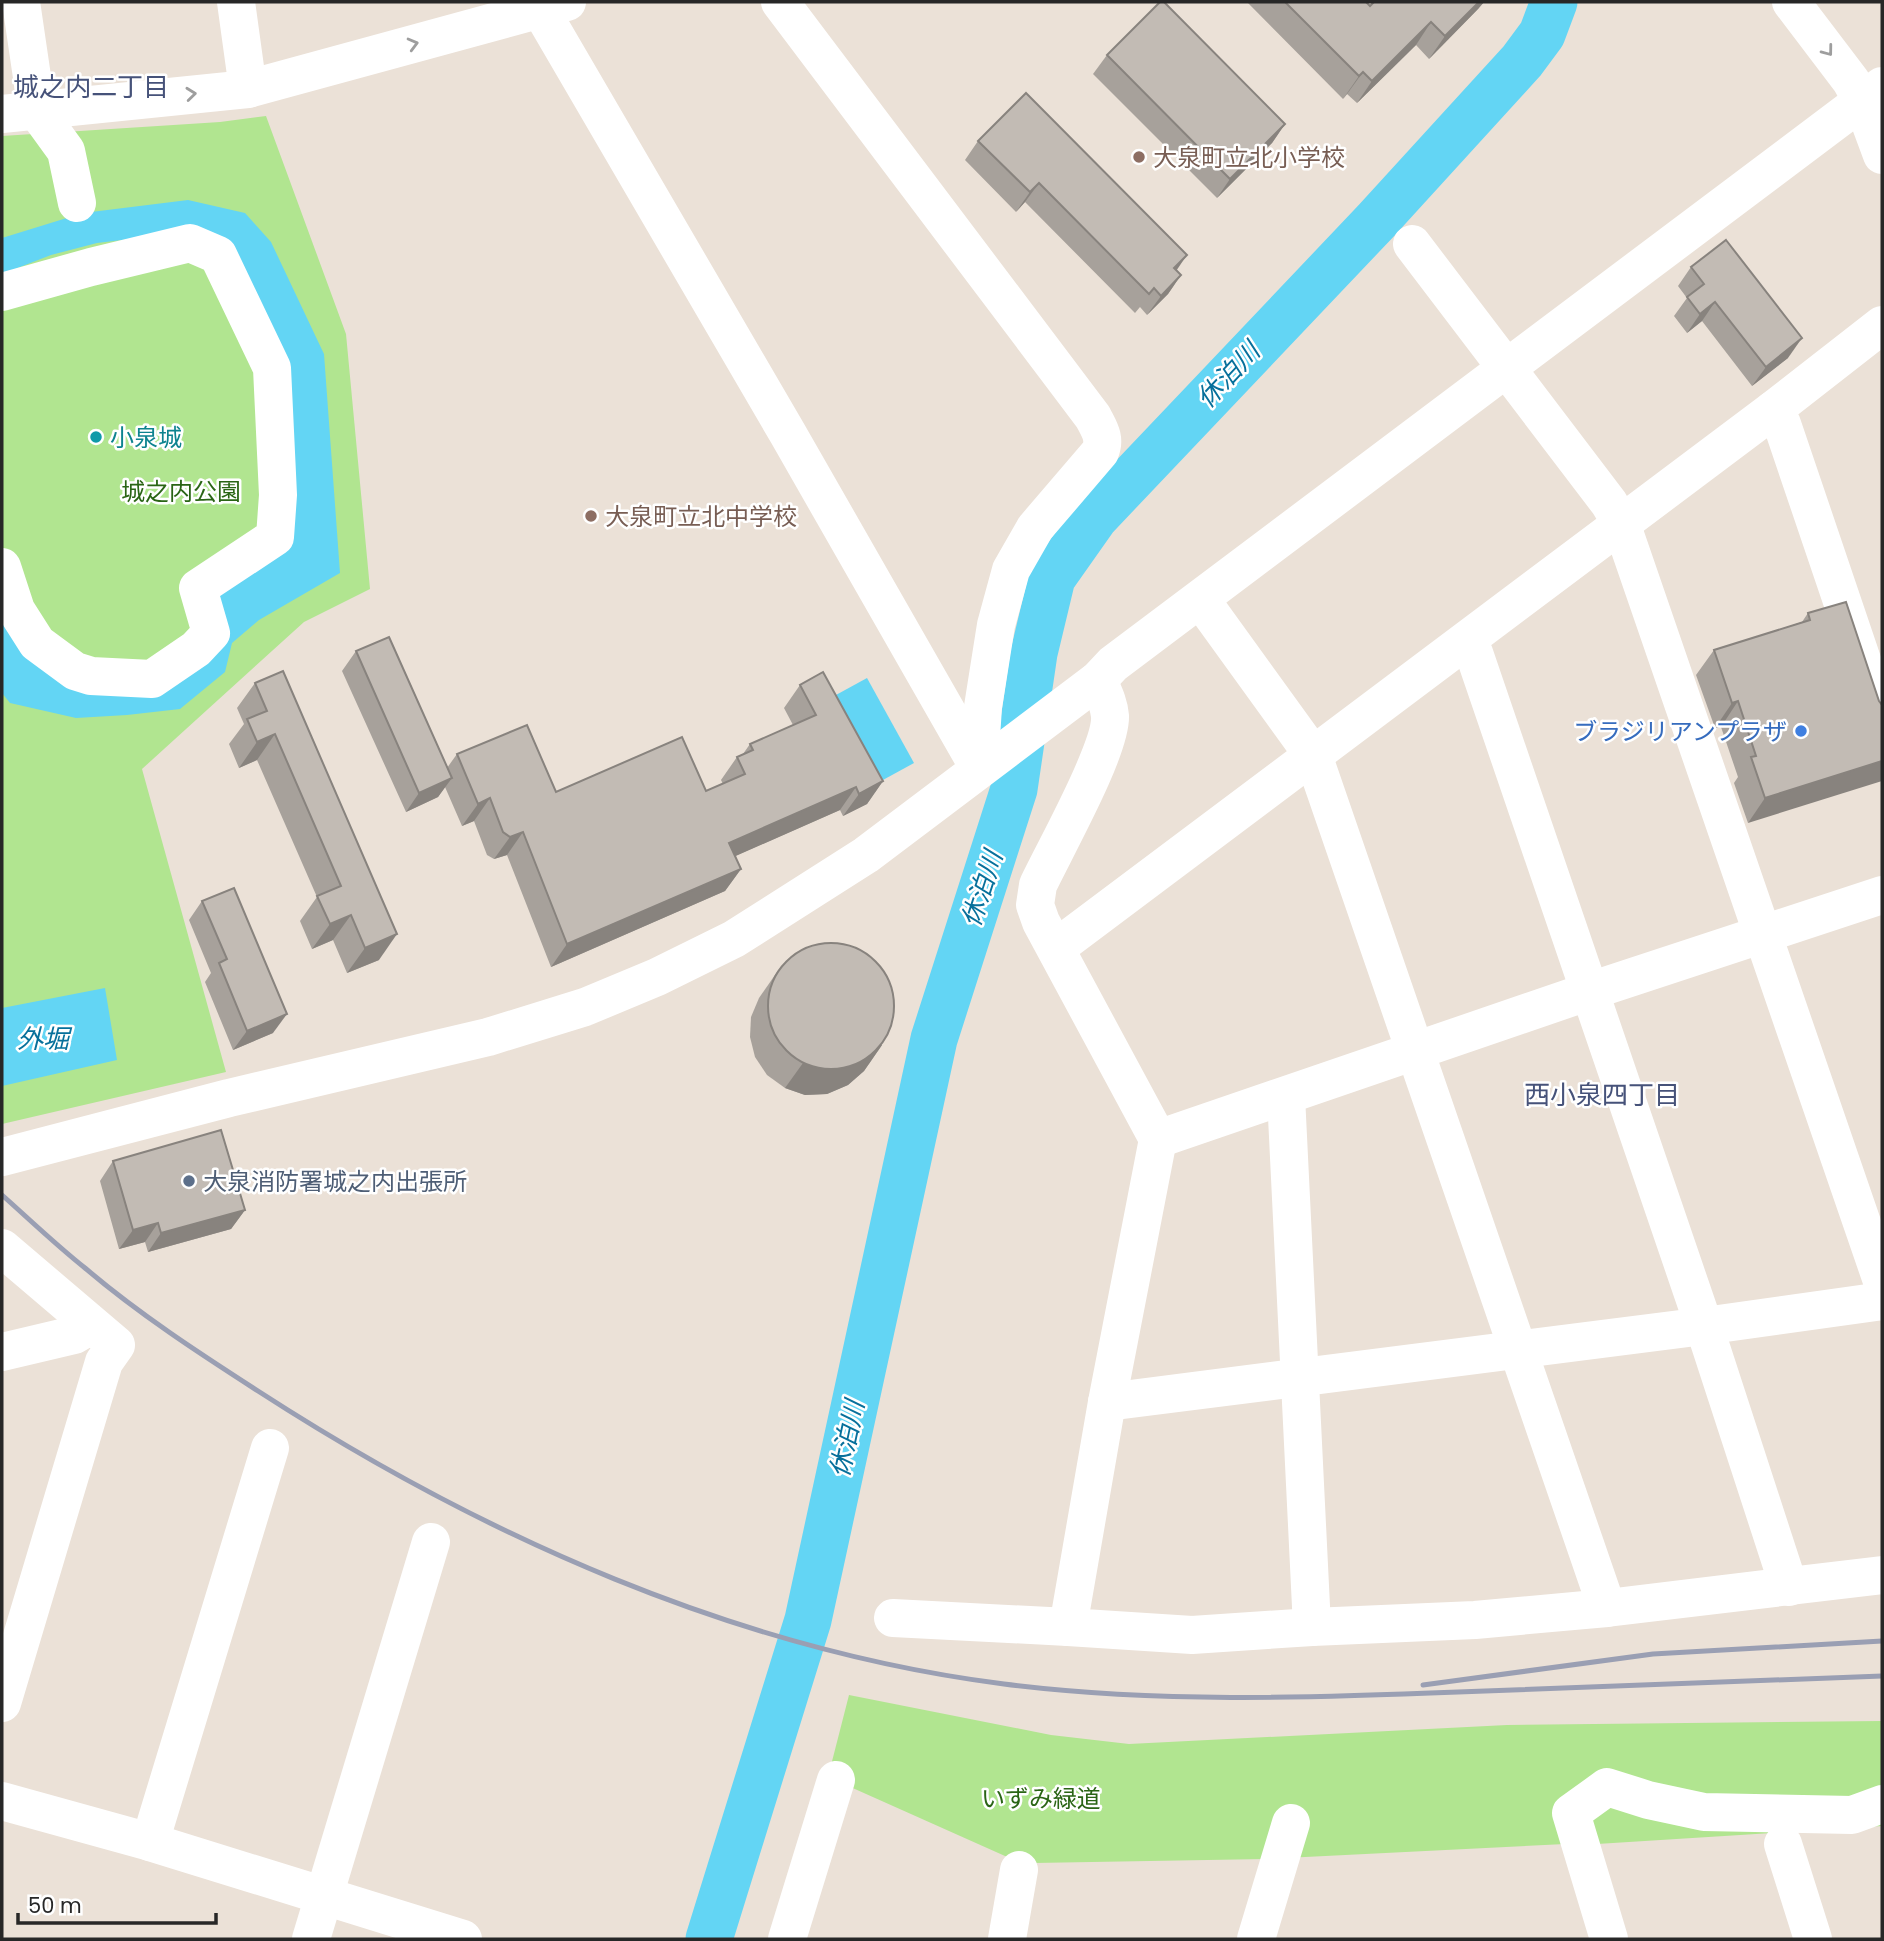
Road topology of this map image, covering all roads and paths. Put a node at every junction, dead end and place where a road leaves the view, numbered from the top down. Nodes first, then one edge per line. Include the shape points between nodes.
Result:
1 (21, 2) edge
2 (236, 2) edge
3 (780, 2) edge
4 (1791, 2) edge
5 (554, 6) edge
6 (248, 89) junction
7 (1872, 93) edge
8 (20, 112) edge
9 (1882, 155) edge
10 (77, 203) dead end
11 (1412, 244) dead end
12 (2, 292) edge
13 (1882, 325) edge
14 (1508, 368) junction
15 (1773, 410) junction
16 (1621, 523) junction
17 (2, 568) edge
18 (1201, 600) junction
19 (1466, 642) junction
20 (1098, 680) junction
21 (1882, 719) edge
22 (1313, 755) junction
23 (990, 759) junction
24 (1882, 895) edge
25 (1762, 935) junction
26 (1056, 947) junction
27 (1590, 991) junction
28 (1415, 1050) junction
29 (1286, 1096) junction
30 (1158, 1139) junction
31 (2, 1157) edge
32 (2, 1248) edge
33 (1882, 1281) edge
34 (1882, 1301) edge
35 (91, 1325) junction
36 (1704, 1326) junction
37 (1518, 1350) junction
38 (2, 1352) edge
39 (1300, 1377) junction
40 (1108, 1402) junction
41 (270, 1448) dead end
42 (431, 1542) dead end
43 (1882, 1575) edge
44 (1789, 1587) junction
45 (1607, 1608) junction
46 (893, 1618) dead end
47 (1068, 1627) junction
48 (1312, 1627) junction
49 (2, 1703) edge
50 (836, 1780) dead end
51 (2, 1801) edge
52 (1882, 1804) edge
53 (1291, 1823) dead end
54 (150, 1842) junction
55 (1783, 1844) dead end
56 (1018, 1870) dead end
57 (325, 1897) junction
58 (312, 1939) edge
59 (463, 1939) edge
60 (788, 1939) edge
61 (1007, 1939) edge
62 (1256, 1939) edge
63 (1609, 1939) edge
64 (1813, 1939) edge

1 - 8 street
2 - 6 street
3 - 23 street via 1093,417 1103,437 1100,452 1035,528 1011,570 982,707
4 -> 7 street via 1851,81
6 -> 5 street
5 - 23 street via 788,434
8 -> 6 street
7 - 9 street
7 - 14 street
8 - 10 street via 66,151
11 - 14 street
12 - 17 street via 190,243 218,255 272,368 278,495 275,537 198,588 211,633 196,649 152,678 91,676 75,671 37,642 16,610
13 - 15 street
14 - 16 street
14 - 18 street
15 - 16 street
15 - 21 street via 1782,424
16 - 19 street
16 - 25 street
18 - 20 street
18 - 22 street
19 - 22 street
19 - 27 street via 1474,653
20 - 23 street
20 - 26 street via 1108,701 1109,727 1099,758 1038,885 1035,905
22 - 26 street
22 - 28 street
23 - 31 street via 866,855 734,939 585,1007 488,1037
24 - 25 street
25 - 27 street
25 - 33 street
26 - 30 street
27 - 28 street
27 - 36 street
28 - 29 street
28 - 37 street
29 - 30 street
29 - 39 street
30 - 40 street
32 - 35 street
34 - 36 street
35 - 38 street via 74,1335
35 - 49 street via 116,1345 104,1362
36 - 37 street
36 - 44 street
37 - 39 street
37 - 45 street
39 - 40 street
39 - 48 street
40 - 47 street
41 - 54 street
42 - 57 street
43 - 44 street
44 - 45 street
45 - 48 street
46 - 47 street
47 - 48 street via 1192,1635
50 - 60 street
51 - 54 street
52 - 63 street via 1852,1815 1704,1812 1607,1787 1571,1813
53 - 62 street
54 - 57 street
55 - 64 street
56 - 61 street
57 - 58 street
57 - 59 street

